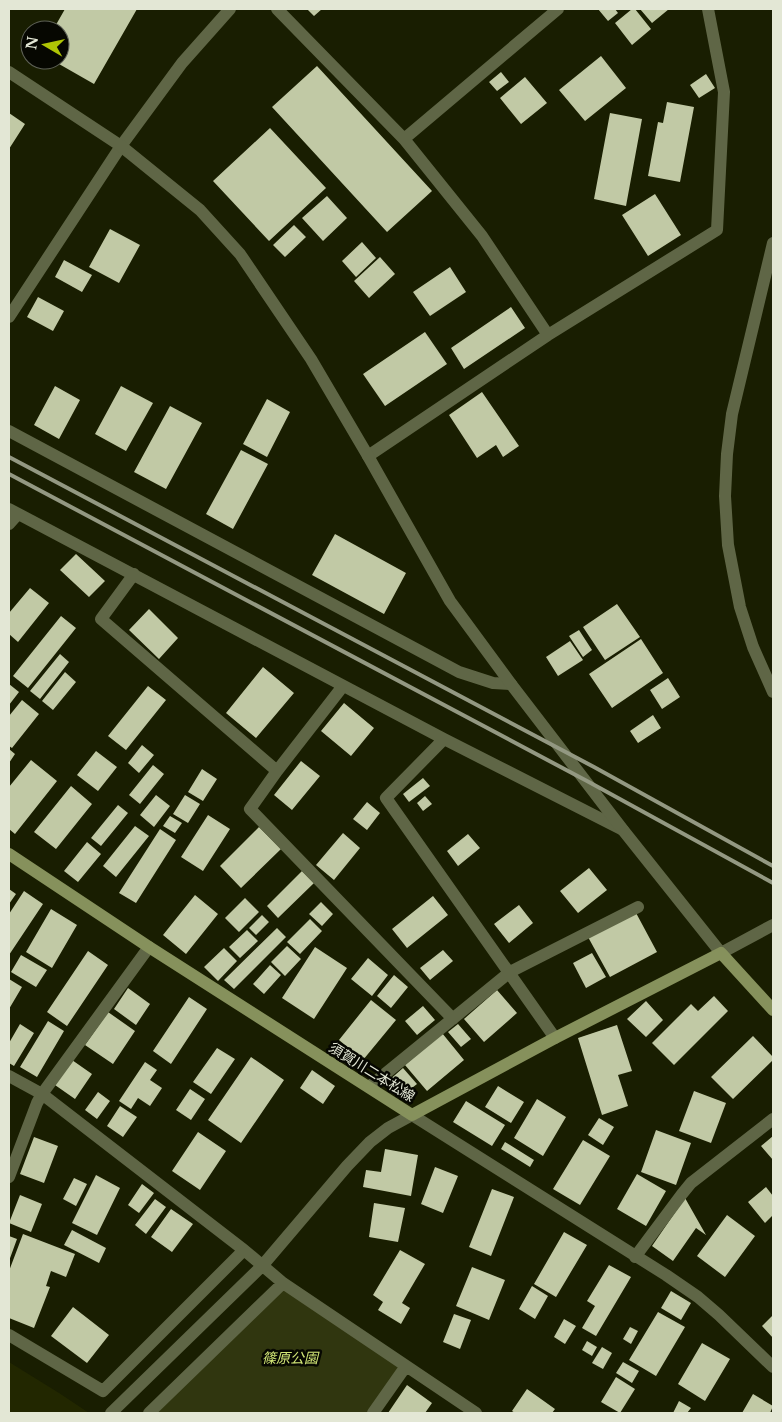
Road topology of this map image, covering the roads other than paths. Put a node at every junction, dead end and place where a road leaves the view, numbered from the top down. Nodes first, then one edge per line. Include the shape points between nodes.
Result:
1 (230, 9) edge
2 (277, 9) edge
3 (558, 9) edge
4 (708, 9) edge
5 (9, 72) edge
6 (404, 139) junction
7 (121, 146) junction
8 (773, 243) edge
9 (9, 316) edge
10 (548, 335) junction
11 (9, 431) edge
12 (368, 456) junction
13 (12, 516) edge
14 (134, 574) junction
15 (511, 684) junction
16 (343, 686) junction
17 (773, 692) edge
18 (444, 740) junction
19 (277, 771) junction
20 (623, 830) junction
21 (9, 854) edge
22 (638, 907) dead end
23 (773, 925) edge
24 (148, 947) junction
25 (721, 953) junction
26 (510, 972) junction
27 (773, 1010) edge
28 (453, 1019) junction
29 (555, 1038) junction
30 (9, 1076) edge
31 (368, 1087) junction
32 (42, 1094) junction
33 (412, 1115) junction
34 (773, 1119) edge
35 (9, 1177) edge
36 (244, 1250) junction
37 (635, 1257) junction
38 (262, 1266) junction
39 (283, 1284) junction
40 (9, 1335) edge
41 (406, 1366) junction
42 (773, 1367) edge
43 (111, 1413) edge
44 (149, 1413) edge
45 (373, 1413) edge
46 (476, 1413) edge

1 - 7 street via 182,63
2 - 6 street
3 - 6 street
4 - 10 street via 724,92 717,230
5 - 7 street
6 - 10 street via 482,236
7 - 9 street
7 - 12 street via 200,210 240,254 311,359
8 - 17 street via 732,414 725,496 728,545 740,607
10 - 12 street
11 - 15 street via 459,672 493,683
12 - 15 street via 450,601
13 - 14 street
14 - 16 street
14 - 19 street via 101,619
15 - 20 street
16 - 18 street
16 - 19 street
18 - 20 street
18 - 26 street via 386,798
19 - 28 street via 250,809
20 - 25 street
21 - 24 main road, 須賀川二本松線
22 - 26 street
23 - 25 street
24 - 31 main road, 須賀川二本松線
24 - 32 street
25 - 27 main road
25 - 29 main road, 須賀川二本松線
26 - 28 street
26 - 29 street
28 - 31 street
29 - 33 main road, 須賀川二本松線
30 - 32 street
31 - 33 main road, 須賀川二本松線
32 - 35 street
32 - 36 street
33 - 37 street
33 - 38 street via 370,1142
34 - 37 street via 691,1184
36 - 38 street
36 - 40 street via 103,1391
37 - 42 street via 698,1297
38 - 39 street
38 - 43 street
39 - 41 street
39 - 44 street
41 - 45 street
41 - 46 street

